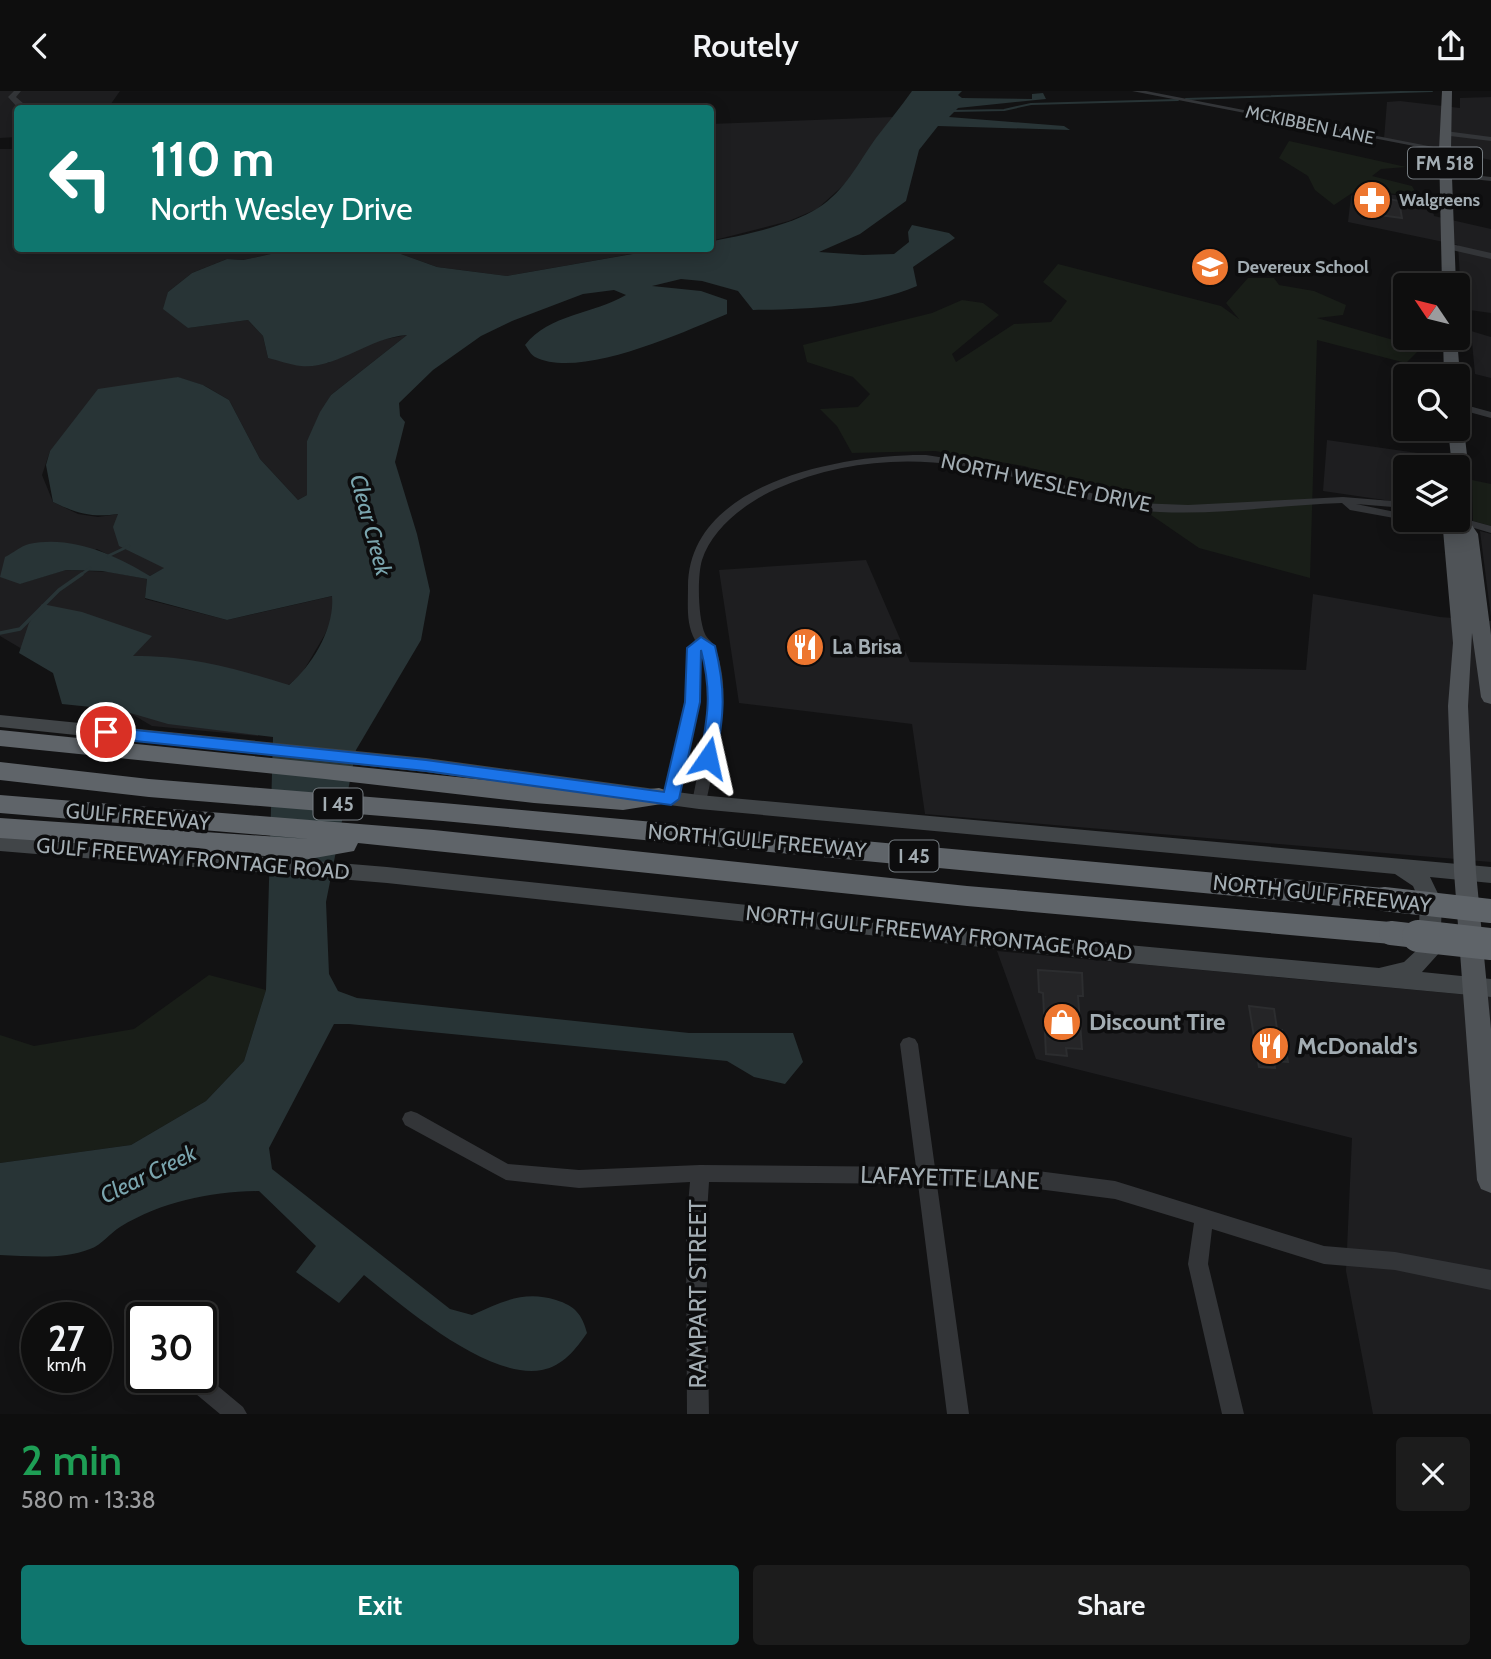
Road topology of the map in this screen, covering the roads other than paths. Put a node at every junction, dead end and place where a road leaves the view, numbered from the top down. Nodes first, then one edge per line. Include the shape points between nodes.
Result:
1 (18, 91) edge
2 (1135, 91) edge
3 (1447, 92) edge
4 (20, 105) edge
5 (1445, 133) junction
6 (1491, 139) edge
7 (1444, 150) junction
8 (1449, 174) junction
9 (1491, 181) edge
10 (1447, 246) junction
11 (1491, 256) edge
12 (1448, 273) edge
13 (1470, 409) edge
14 (1491, 415) edge
15 (1347, 502) junction
16 (1393, 503) edge
17 (1393, 515) edge
18 (1470, 524) edge
19 (1491, 530) edge
20 (1452, 532) edge
21 (1467, 532) edge
22 (701, 642) junction
23 (1491, 697) edge
24 (0, 721) edge
25 (0, 738) edge
26 (0, 748) edge
27 (0, 771) edge
28 (149, 789) junction
29 (232, 796) joint
30 (665, 798) junction
31 (699, 802) junction
32 (0, 804) edge
33 (0, 828) edge
34 (276, 828) joint
35 (403, 838) junction
36 (0, 843) edge
37 (1398, 867) junction
38 (1465, 872) junction
39 (387, 875) joint
40 (1491, 875) edge
41 (1491, 911) edge
42 (1491, 944) edge
43 (1376, 978) junction
44 (1480, 990) edge
45 (909, 1044) dead end
46 (411, 1119) dead end
47 (700, 1173) junction
48 (926, 1176) junction
49 (1491, 1180) edge
50 (1204, 1219) junction
51 (1491, 1280) edge
52 (210, 1393) edge
53 (236, 1414) edge
54 (698, 1414) edge
55 (958, 1414) edge
56 (1233, 1414) edge

1 - 4 street via 12,97
2 - 7 street, MCKIBBEN LANE
3 - 5 main road, FM 518
5 - 6 street
5 - 7 main road, FM 518
7 - 8 main road, FM 518
8 - 9 street
8 - 10 main road, FM 518
10 - 11 street
10 - 12 main road, FM 518
13 - 14 street
15 - 16 street, NORTH WESLEY DRIVE
15 - 17 street, NORTH WESLEY DRIVE via 1354,508
15 - 22 street, NORTH WESLEY DRIVE via 1155,508 1113,502 995,468 941,459 843,462 788,480 742,502 701,547 693,575
18 - 19 street
20 - 38 main road via 1464,643 1458,706
21 - 23 main road
22 - 30 street, NORTH WESLEY DRIVE via 694,648 692,702
22 - 31 street, NORTH WESLEY DRIVE via 708,646 716,681 716,718
24 - 30 main road via 328,754
25 - 30 highway via 495,790 622,801
26 - 28 highway
27 - 28 highway, GULF FREEWAY / I 45
28 - 29 highway, GULF FREEWAY / I 45
29 - 41 highway, NORTH GULF FREEWAY / I 45, bridge
30 - 31 main road
31 - 37 main road
32 - 34 highway, GULF FREEWAY / I 45
33 - 35 highway via 309,849
34 - 35 highway, NORTH GULF FREEWAY / I 45
35 - 42 highway, NORTH GULF FREEWAY / I 45, bridge
36 - 39 main road, GULF FREEWAY FRONTAGE ROAD
37 - 38 main road
37 - 43 main road via 1422,881 1431,902 1429,952 1411,969
38 - 40 main road
38 - 44 main road
39 - 43 main road, NORTH GULF FREEWAY FRONTAGE ROAD
43 - 44 main road, NORTH GULF FREEWAY FRONTAGE ROAD
44 - 49 main road
45 - 48 street
46 - 47 street, LAFAYETTE LANE via 506,1173 579,1179
47 - 48 street, LAFAYETTE LANE
47 - 54 street, RAMPART STREET via 696,1228
48 - 50 street, LAFAYETTE LANE via 1030,1179 1115,1190
48 - 55 street
50 - 51 street, LAFAYETTE LANE via 1324,1255 1395,1261
50 - 56 street via 1198,1263
52 - 53 street

